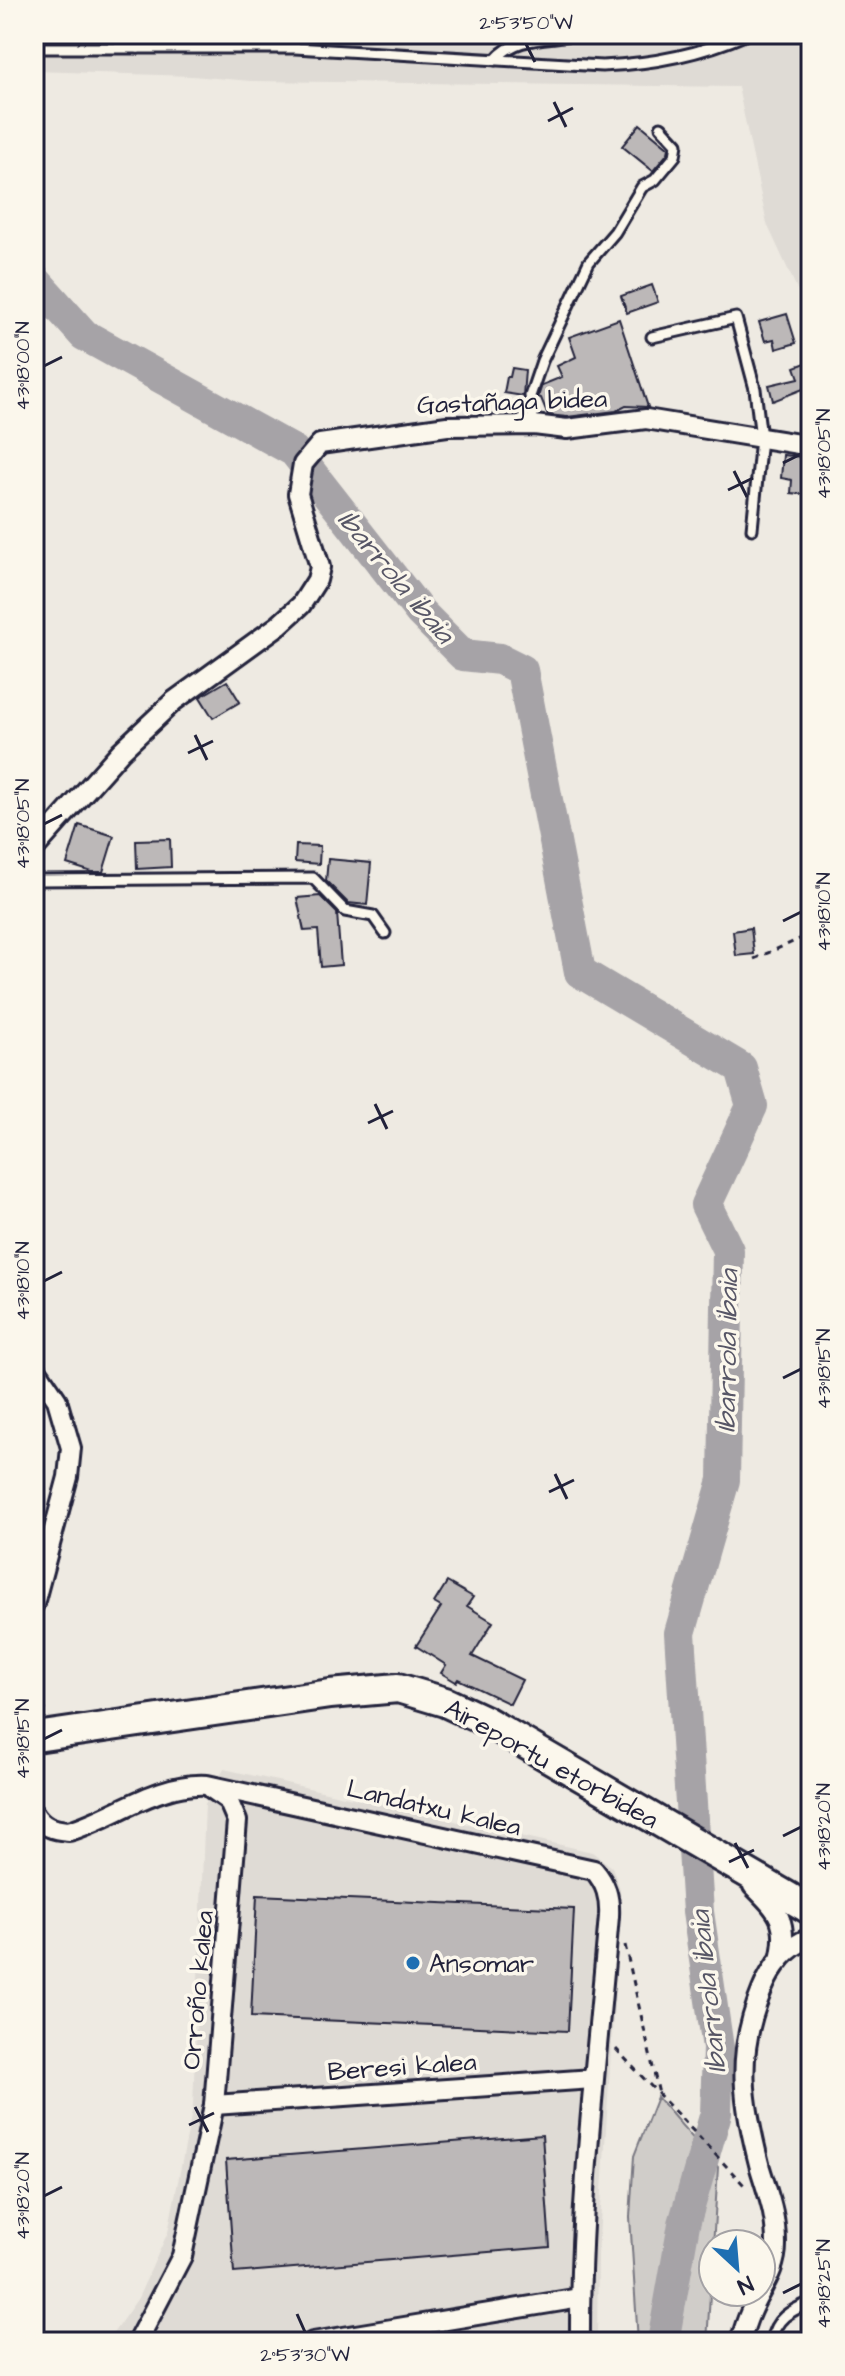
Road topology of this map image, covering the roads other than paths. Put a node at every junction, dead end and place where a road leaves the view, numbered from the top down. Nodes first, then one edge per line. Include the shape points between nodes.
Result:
1 (136, 34) edge
2 (577, 34) edge
3 (747, 34) edge
4 (34, 48) edge
5 (138, 48) junction
6 (495, 60) junction
7 (661, 127) dead end
8 (652, 337) dead end
9 (534, 425) junction
10 (761, 438) junction
11 (811, 446) edge
12 (752, 529) dead end
13 (34, 849) edge
14 (34, 880) edge
15 (385, 933) dead end
16 (34, 1366) edge
17 (34, 1604) edge
18 (35, 1738) edge
19 (207, 1785) junction
20 (34, 1813) edge
21 (728, 1862) junction
22 (811, 1910) edge
23 (811, 1938) edge
24 (780, 1960) junction
25 (593, 2079) junction
26 (214, 2105) junction
27 (580, 2298) junction
28 (811, 2302) edge
29 (137, 2342) edge
30 (313, 2342) edge
31 (580, 2342) edge
32 (740, 2342) edge
33 (771, 2342) edge

1 - 5 lane
2 - 6 lane via 516,44
3 - 6 lane via 647,63 577,66
4 - 5 lane
5 - 6 lane via 295,48
7 - 9 lane via 677,144 677,153 655,180 642,187 589,262 530,396
8 - 10 lane via 736,318 755,389
9 - 10 street, Gastañaga bidea via 567,429 646,419
9 - 13 street, Gastañaga bidea via 447,426 320,444 303,464 298,494 320,567 301,605 174,701 121,751
10 - 11 street, Gastañaga bidea
10 - 12 lane
14 - 15 lane via 313,878 345,911 373,916
16 - 17 street via 57,1400 71,1448
18 - 21 main road, Aireportu etorbidea via 398,1688 486,1721
19 - 20 street, Landatxu kalea via 165,1791 69,1831 52,1829
19 - 25 street, Landatxu kalea via 594,1870 604,1881 609,1916
19 - 26 street, Orroño kalea via 228,1800 237,1821
21 - 22 main road, Aireportu etorbidea
21 - 24 street via 780,1914
23 - 24 street
24 - 32 street via 749,2021 745,2052 745,2109 775,2212 776,2250
25 - 26 street, Beresi kalea
25 - 27 street
26 - 29 street, Orroño kalea via 182,2256
27 - 30 street
27 - 31 street
28 - 33 lane via 779,2320

